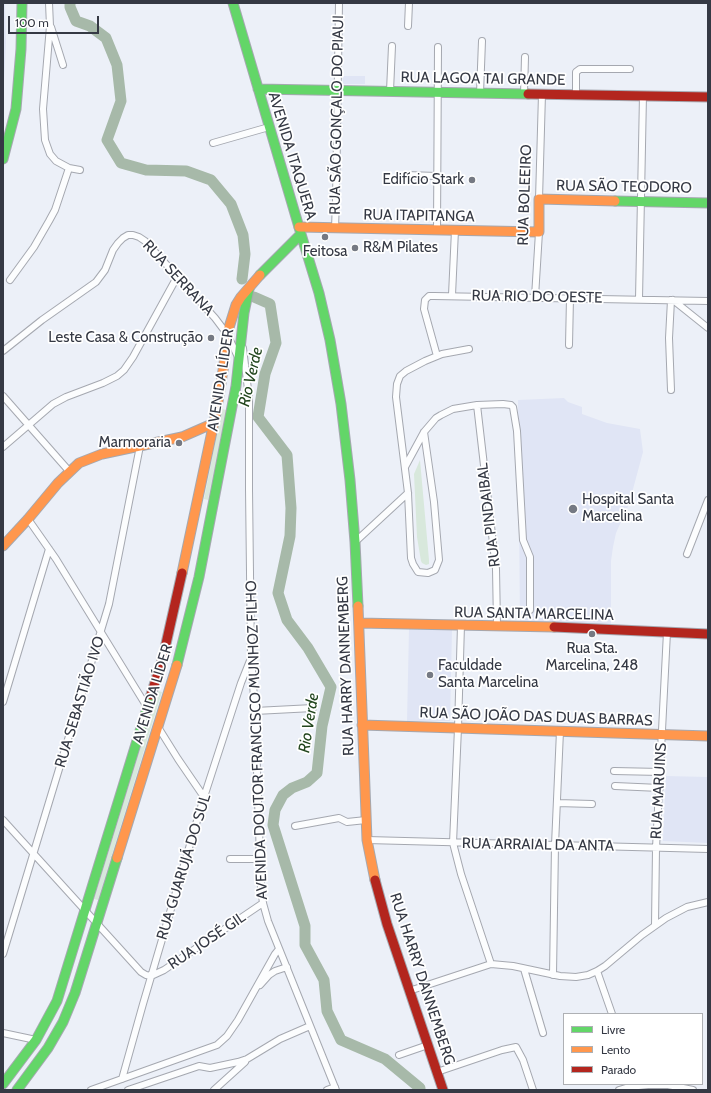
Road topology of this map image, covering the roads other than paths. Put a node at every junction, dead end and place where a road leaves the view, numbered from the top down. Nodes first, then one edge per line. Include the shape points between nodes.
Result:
1 (22, 3) edge
2 (49, 3) edge
3 (233, 3) edge
4 (339, 3) edge
5 (409, 3) edge
6 (50, 26) junction
7 (408, 26) dead end
8 (482, 41) dead end
9 (392, 46) dead end
10 (438, 47) dead end
11 (525, 57) dead end
12 (63, 66) dead end
13 (630, 69) dead end
14 (258, 89) junction
15 (337, 90) junction
16 (390, 91) junction
17 (437, 92) junction
18 (480, 92) junction
19 (524, 94) junction
20 (542, 94) junction
21 (576, 95) junction
22 (643, 95) junction
23 (708, 97) edge
24 (269, 127) junction
25 (213, 143) dead end
26 (3, 159) edge
27 (70, 168) junction
28 (80, 170) dead end
29 (408, 176) dead end
30 (438, 176) junction
31 (539, 199) junction
32 (642, 201) junction
33 (708, 202) edge
34 (335, 228) junction
35 (437, 230) junction
36 (455, 230) junction
37 (300, 231) junction
38 (539, 232) junction
39 (177, 276) junction
40 (10, 280) dead end
41 (250, 285) junction
42 (452, 295) junction
43 (535, 297) junction
44 (570, 298) junction
45 (639, 299) junction
46 (672, 300) junction
47 (708, 301) edge
48 (708, 328) edge
49 (228, 330) junction
50 (242, 339) junction
51 (569, 345) dead end
52 (469, 349) dead end
53 (3, 351) edge
54 (437, 356) junction
55 (239, 360) junction
56 (247, 377) junction
57 (671, 390) dead end
58 (3, 396) edge
59 (477, 405) junction
60 (214, 423) junction
61 (28, 425) junction
62 (424, 432) junction
63 (140, 446) junction
64 (3, 447) edge
65 (405, 467) junction
66 (69, 471) junction
67 (408, 493) junction
68 (708, 500) edge
69 (28, 520) junction
70 (355, 542) junction
71 (3, 546) edge
72 (49, 549) junction
73 (687, 554) dead end
74 (530, 610) dead end
75 (359, 623) junction
76 (461, 625) junction
77 (497, 625) junction
78 (101, 632) junction
79 (667, 632) junction
80 (708, 634) edge
81 (252, 657) junction
82 (3, 702) edge
83 (147, 707) junction
84 (313, 708) dead end
85 (256, 711) junction
86 (362, 725) junction
87 (158, 727) junction
88 (458, 728) junction
89 (560, 731) junction
90 (662, 734) junction
91 (708, 736) edge
92 (614, 771) dead end
93 (660, 772) junction
94 (615, 786) dead end
95 (660, 788) junction
96 (204, 797) junction
97 (557, 803) junction
98 (592, 804) dead end
99 (3, 820) edge
100 (366, 820) junction
101 (295, 826) dead end
102 (368, 840) junction
103 (453, 843) junction
104 (555, 845) junction
105 (656, 848) junction
106 (708, 849) edge
107 (34, 853) junction
108 (230, 859) dead end
109 (259, 859) junction
110 (708, 902) edge
111 (262, 903) junction
112 (85, 909) junction
113 (97, 923) junction
114 (655, 925) junction
115 (279, 949) junction
116 (3, 954) edge
117 (491, 964) junction
118 (287, 967) junction
119 (524, 969) junction
120 (597, 971) junction
121 (553, 975) junction
122 (151, 976) junction
123 (409, 991) junction
124 (254, 993) junction
125 (612, 1013) edge
126 (310, 1026) junction
127 (3, 1033) edge
128 (543, 1033) dead end
129 (36, 1040) junction
130 (428, 1045) junction
131 (399, 1055) dead end
132 (247, 1059) junction
133 (437, 1072) junction
134 (122, 1079) junction
135 (3, 1084) edge
136 (335, 1089) edge
137 (17, 1090) edge
138 (91, 1090) edge
139 (128, 1090) edge
140 (214, 1090) edge
141 (327, 1090) edge
142 (443, 1090) edge
143 (533, 1090) edge
144 (619, 1090) edge
145 (694, 1090) edge

1 - 26 main road via 16,109
2 - 6 street
3 - 14 main road, AVENIDA ITAQUERA
4 - 15 street, RUA SÃO GONÇALO DO PIAUI
5 - 7 street
6 - 12 street
6 - 27 street via 44,94 44,132 50,154 56,161
8 - 18 street
9 - 16 street
10 - 17 street
11 - 19 street
13 - 21 street via 578,70
14 - 15 main road, RUA LAGOA TAI GRANDE
14 - 24 main road, AVENIDA ITAQUERA
15 - 16 main road, RUA LAGOA TAI GRANDE
15 - 34 street, RUA SÃO GONÇALO DO PIAUI
16 - 17 main road, RUA LAGOA TAI GRANDE
17 - 18 main road, RUA LAGOA TAI GRANDE
17 - 30 street
18 - 19 main road, RUA LAGOA TAI GRANDE
19 - 20 main road, RUA LAGOA TAI GRANDE
20 - 21 main road, RUA LAGOA TAI GRANDE
20 - 31 street, RUA BOLEEIRO
21 - 22 main road, RUA LAGOA TAI GRANDE
22 - 23 main road, RUA LAGOA TAI GRANDE
22 - 32 street
24 - 25 street
24 - 37 main road, AVENIDA ITAQUERA
27 - 28 street
27 - 40 street via 55,210 34,247
29 - 30 street
30 - 35 street
31 - 32 main road, RUA SÃO TEODORO
31 - 38 main road, RUA BOLEEIRO
32 - 33 main road, RUA SÃO TEODORO
32 - 45 street
34 - 35 main road, RUA ITAPITANGA
34 - 37 main road, RUA ITAPITANGA
35 - 36 main road, RUA ITAPITANGA
36 - 38 main road, RUA ITAPITANGA
36 - 42 street
37 - 41 main road, AVENIDA ITAQUERA
37 - 70 main road, RUA HARRY DANNEMBERG via 325,315 337,378
38 - 43 street, RUA BOLEEIRO
39 - 49 street, RUA SERRANA
39 - 53 street, RUA SERRANA via 145,241 128,235 122,238 113,250 105,270 96,282
39 - 61 street via 124,370 103,383 66,397
41 - 49 main road, AVENIDA ITAQUERA via 236,305
41 - 50 main road, AVENIDA LÍDER
42 - 43 street, RUA RIO DO OESTE
42 - 54 street, RUA RIO DO OESTE via 429,296 424,303 425,316
43 - 44 street, RUA RIO DO OESTE
44 - 45 street, RUA RIO DO OESTE
44 - 51 street
45 - 46 street, RUA RIO DO OESTE
46 - 47 street, RUA RIO DO OESTE
46 - 48 street
46 - 57 street via 669,338
49 - 50 street via 236,329
49 - 55 street, AVENIDA DOUTOR FRANCISCO MUNHOZ FILHO
49 - 60 main road, AVENIDA ITAQUERA
50 - 55 main road, AVENIDA LÍDER
50 - 56 street, AVENIDA DOUTOR FRANCISCO MUNHOZ FILHO
52 - 54 street
54 - 65 street via 406,371 400,376 397,384 396,398
55 - 56 street, AVENIDA DOUTOR FRANCISCO MUNHOZ FILHO
55 - 87 main road, AVENIDA LÍDER via 200,577
56 - 81 street, AVENIDA DOUTOR FRANCISCO MUNHOZ FILHO
58 - 61 street
59 - 62 street via 446,412 436,418
59 - 74 street via 504,404 511,405 514,410 523,540 530,557
59 - 77 street, RUA PINDAIBAL via 496,569
60 - 63 main road via 182,437
60 - 83 main road, AVENIDA LÍDER via 182,578 163,657
61 - 64 street
61 - 66 street
62 - 65 street
62 - 67 street via 439,560 432,573 418,572 412,564
63 - 66 main road via 89,458
63 - 78 street, RUA SEBASTIÃO IVO via 109,604
65 - 67 street
66 - 69 main road
67 - 70 street
68 - 73 street
69 - 71 main road
69 - 72 street
70 - 75 main road, RUA HARRY DANNEMBERG
72 - 78 street
72 - 82 street
75 - 76 main road, RUA SANTA MARCELINA
75 - 86 main road, RUA HARRY DANNEMBERG
76 - 77 main road, RUA SANTA MARCELINA
76 - 88 street
77 - 79 main road, RUA SANTA MARCELINA
78 - 83 street
78 - 107 street, RUA SEBASTIÃO IVO
79 - 80 main road, RUA SANTA MARCELINA
79 - 90 street, RUA MARUINS
81 - 85 street, AVENIDA DOUTOR FRANCISCO MUNHOZ FILHO
81 - 96 street, RUA GUARUJÁ DO SUL
83 - 112 main road, AVENIDA LÍDER
84 - 85 street
85 - 109 street, AVENIDA DOUTOR FRANCISCO MUNHOZ FILHO
86 - 88 main road, RUA SÃO JOÃO DAS DUAS BARRAS
86 - 100 main road, RUA HARRY DANNEMBERG
87 - 96 street
87 - 113 main road, AVENIDA LÍDER
88 - 89 main road, RUA SÃO JOÃO DAS DUAS BARRAS
88 - 103 street
89 - 90 main road, RUA SÃO JOÃO DAS DUAS BARRAS
89 - 97 street
90 - 91 main road, RUA SÃO JOÃO DAS DUAS BARRAS
90 - 93 street, RUA MARUINS
92 - 93 street
93 - 95 street, RUA MARUINS
94 - 95 street
95 - 105 street, RUA MARUINS
96 - 122 street, RUA GUARUJÁ DO SUL
97 - 98 street
97 - 104 street
99 - 107 street
100 - 101 street via 347,822 339,818
100 - 102 main road, RUA HARRY DANNEMBERG
102 - 103 street, RUA ARRAIAL DA ANTA
102 - 123 main road, RUA HARRY DANNEMBERG via 385,917
103 - 104 street, RUA ARRAIAL DA ANTA
103 - 117 street
104 - 105 street, RUA ARRAIAL DA ANTA
104 - 121 street
105 - 106 street, RUA ARRAIAL DA ANTA
105 - 114 street, RUA MARUINS
107 - 112 street
107 - 116 street, RUA SEBASTIÃO IVO
108 - 109 street
109 - 111 street, AVENIDA DOUTOR FRANCISCO MUNHOZ FILHO
110 - 114 street via 680,910
111 - 115 street, AVENIDA DOUTOR FRANCISCO MUNHOZ FILHO
111 - 122 street, RUA JOSÉ GIL via 164,970
112 - 113 street
112 - 129 main road, AVENIDA LÍDER via 57,1001
113 - 122 street via 141,972
113 - 137 main road, AVENIDA LÍDER via 75,993 62,1022 44,1054
114 - 120 street
115 - 118 street, AVENIDA DOUTOR FRANCISCO MUNHOZ FILHO
115 - 124 street
117 - 119 street
117 - 123 street
118 - 124 street via 280,968 269,976
118 - 126 street, AVENIDA DOUTOR FRANCISCO MUNHOZ FILHO
119 - 121 street
119 - 128 street
120 - 121 street via 576,977
120 - 125 street
122 - 134 street, RUA GUARUJÁ DO SUL
123 - 130 main road, RUA HARRY DANNEMBERG
124 - 134 street via 227,1036 217,1045
126 - 132 street via 280,1039
126 - 136 street, AVENIDA DOUTOR FRANCISCO MUNHOZ FILHO
127 - 129 street
129 - 135 main road, AVENIDA LÍDER
130 - 131 street
130 - 133 main road, RUA HARRY DANNEMBERG
132 - 139 street via 214,1067 199,1066
132 - 140 street
133 - 142 main road, RUA HARRY DANNEMBERG
133 - 143 street via 516,1047
134 - 138 street
136 - 141 street
144 - 145 street via 648,1085 668,1085

